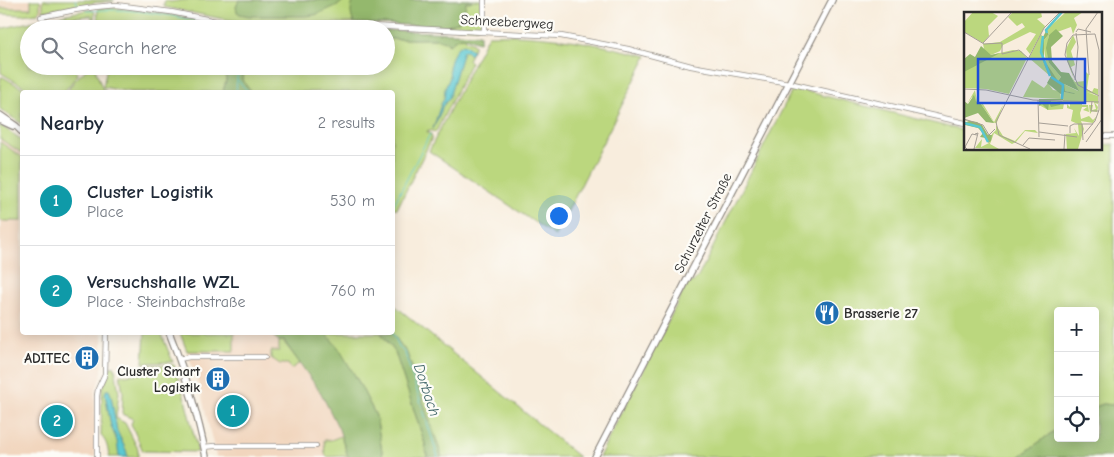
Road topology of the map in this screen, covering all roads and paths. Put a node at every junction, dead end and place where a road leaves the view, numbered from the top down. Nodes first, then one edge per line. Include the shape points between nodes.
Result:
1 (484, 0) edge
2 (832, 0) edge
3 (41, 17) dead end
4 (212, 20) edge
5 (395, 27) edge
6 (484, 32) junction
7 (789, 83) junction
8 (0, 115) edge
9 (0, 120) edge
10 (964, 123) edge
11 (20, 130) edge
12 (20, 130) edge
13 (106, 335) edge
14 (170, 335) edge
15 (264, 358) dead end
16 (179, 359) junction
17 (316, 446) dead end
18 (204, 447) junction
19 (97, 457) edge
20 (206, 457) edge
21 (595, 457) edge

1 - 6 street
2 - 7 street, Schurzelter Straße
3 - 4 street, Schneebergweg via 116,5
5 - 6 street, Schneebergweg
6 - 7 street, Schneebergweg via 562,36 691,66
7 - 10 street, Schneebergweg
7 - 21 street, Schurzelter Straße
8 - 11 street
9 - 12 street
13 - 19 street via 105,374 97,396
14 - 16 street
15 - 16 street
16 - 18 street
17 - 18 street
18 - 20 street

